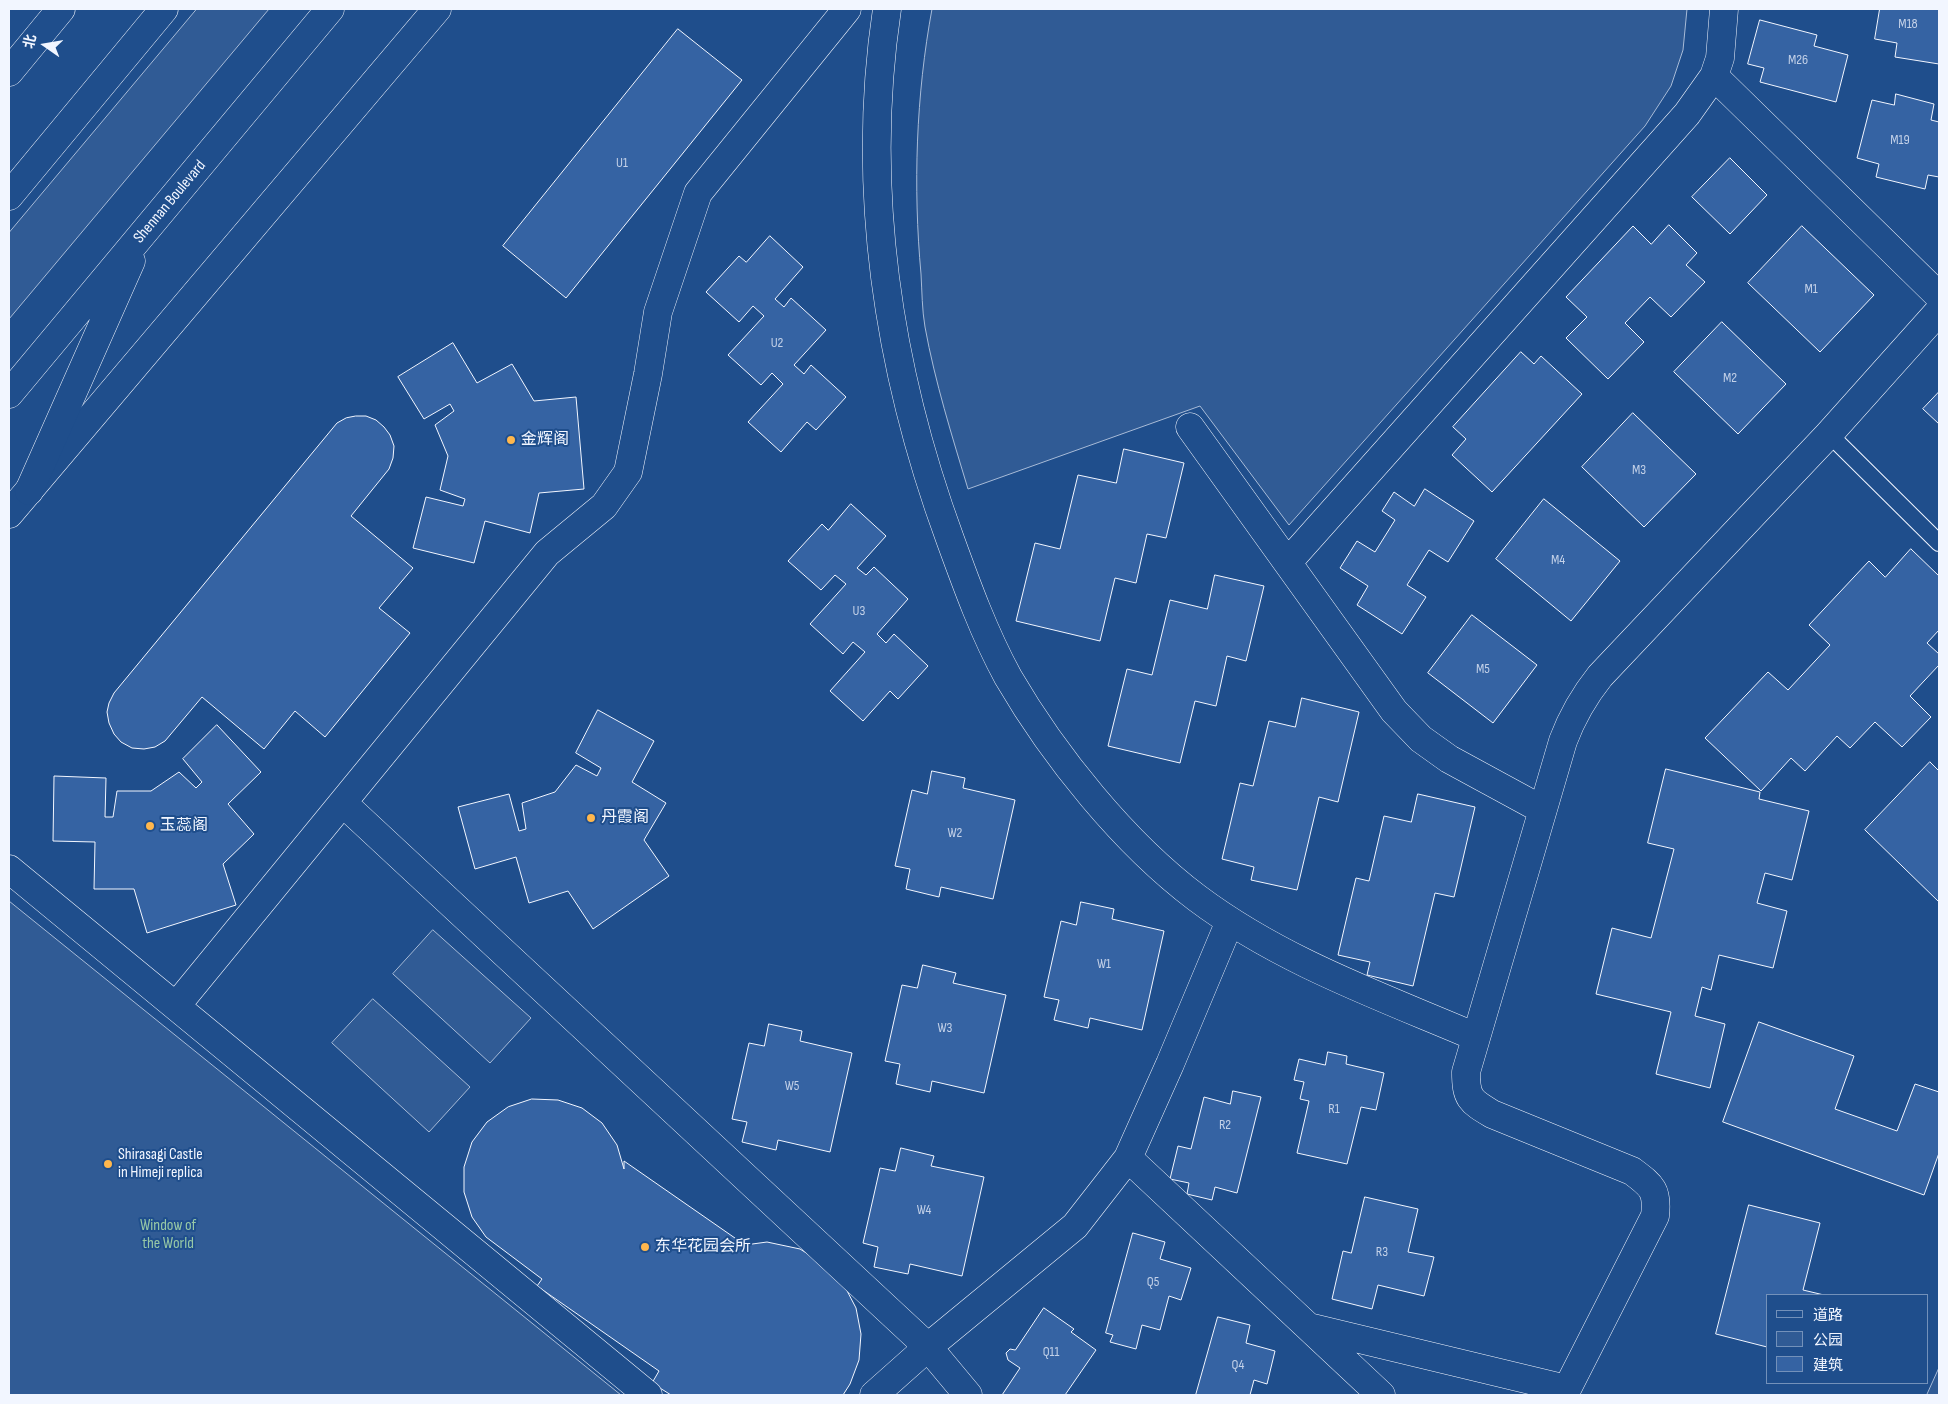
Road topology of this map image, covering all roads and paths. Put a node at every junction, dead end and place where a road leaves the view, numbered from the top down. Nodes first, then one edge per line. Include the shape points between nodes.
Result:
1 (61, 9) edge
2 (164, 9) edge
3 (307, 9) edge
4 (330, 9) edge
5 (437, 9) edge
6 (847, 9) edge
7 (887, 9) edge
8 (1724, 9) edge
9 (298, 48) junction
10 (9, 72) edge
11 (1714, 76) junction
12 (9, 196) edge
13 (144, 232) junction
14 (1939, 296) edge
15 (1939, 311) edge
16 (9, 394) edge
17 (1190, 427) dead end
18 (1829, 434) junction
19 (29, 491) junction
20 (9, 514) edge
21 (1939, 543) edge
22 (1288, 562) junction
23 (343, 803) junction
24 (1541, 809) junction
25 (9, 869) edge
26 (1230, 921) junction
27 (176, 1006) junction
28 (1476, 1037) junction
29 (1128, 1158) junction
30 (1308, 1327) junction
31 (928, 1347) junction
32 (1566, 1392) edge
33 (648, 1395) edge
34 (874, 1395) edge
35 (968, 1395) edge
36 (1381, 1395) edge

1 - 10 street
2 - 12 street
3 - 9 street
4 - 9 street, Shennan Boulevard
5 - 19 street
6 - 23 street via 698,193 658,312 628,472 604,506 547,553
7 - 26 street via 878,88 881,256 894,342 912,423 964,576 1008,676 1072,770 1120,827 1157,864
8 - 11 street via 1720,58
9 - 13 street, Shennan Boulevard
11 - 14 street
11 - 22 street via 1687,114
13 - 16 street, Shennan Boulevard
13 - 19 street
15 - 18 street
17 - 22 street
18 - 21 lane
18 - 24 street via 1584,696 1571,719
19 - 20 street
22 - 24 street via 1394,711 1420,739 1449,759
23 - 27 street
23 - 31 street
24 - 28 street
25 - 27 street
26 - 28 street via 1316,969
26 - 29 street
27 - 33 street
28 - 32 street via 1466,1072 1466,1089 1475,1104 1492,1114 1632,1171 1648,1182 1657,1199 1655,1216
29 - 30 street
29 - 31 street via 1075,1226
30 - 32 street
30 - 36 street
31 - 34 street
31 - 35 street

